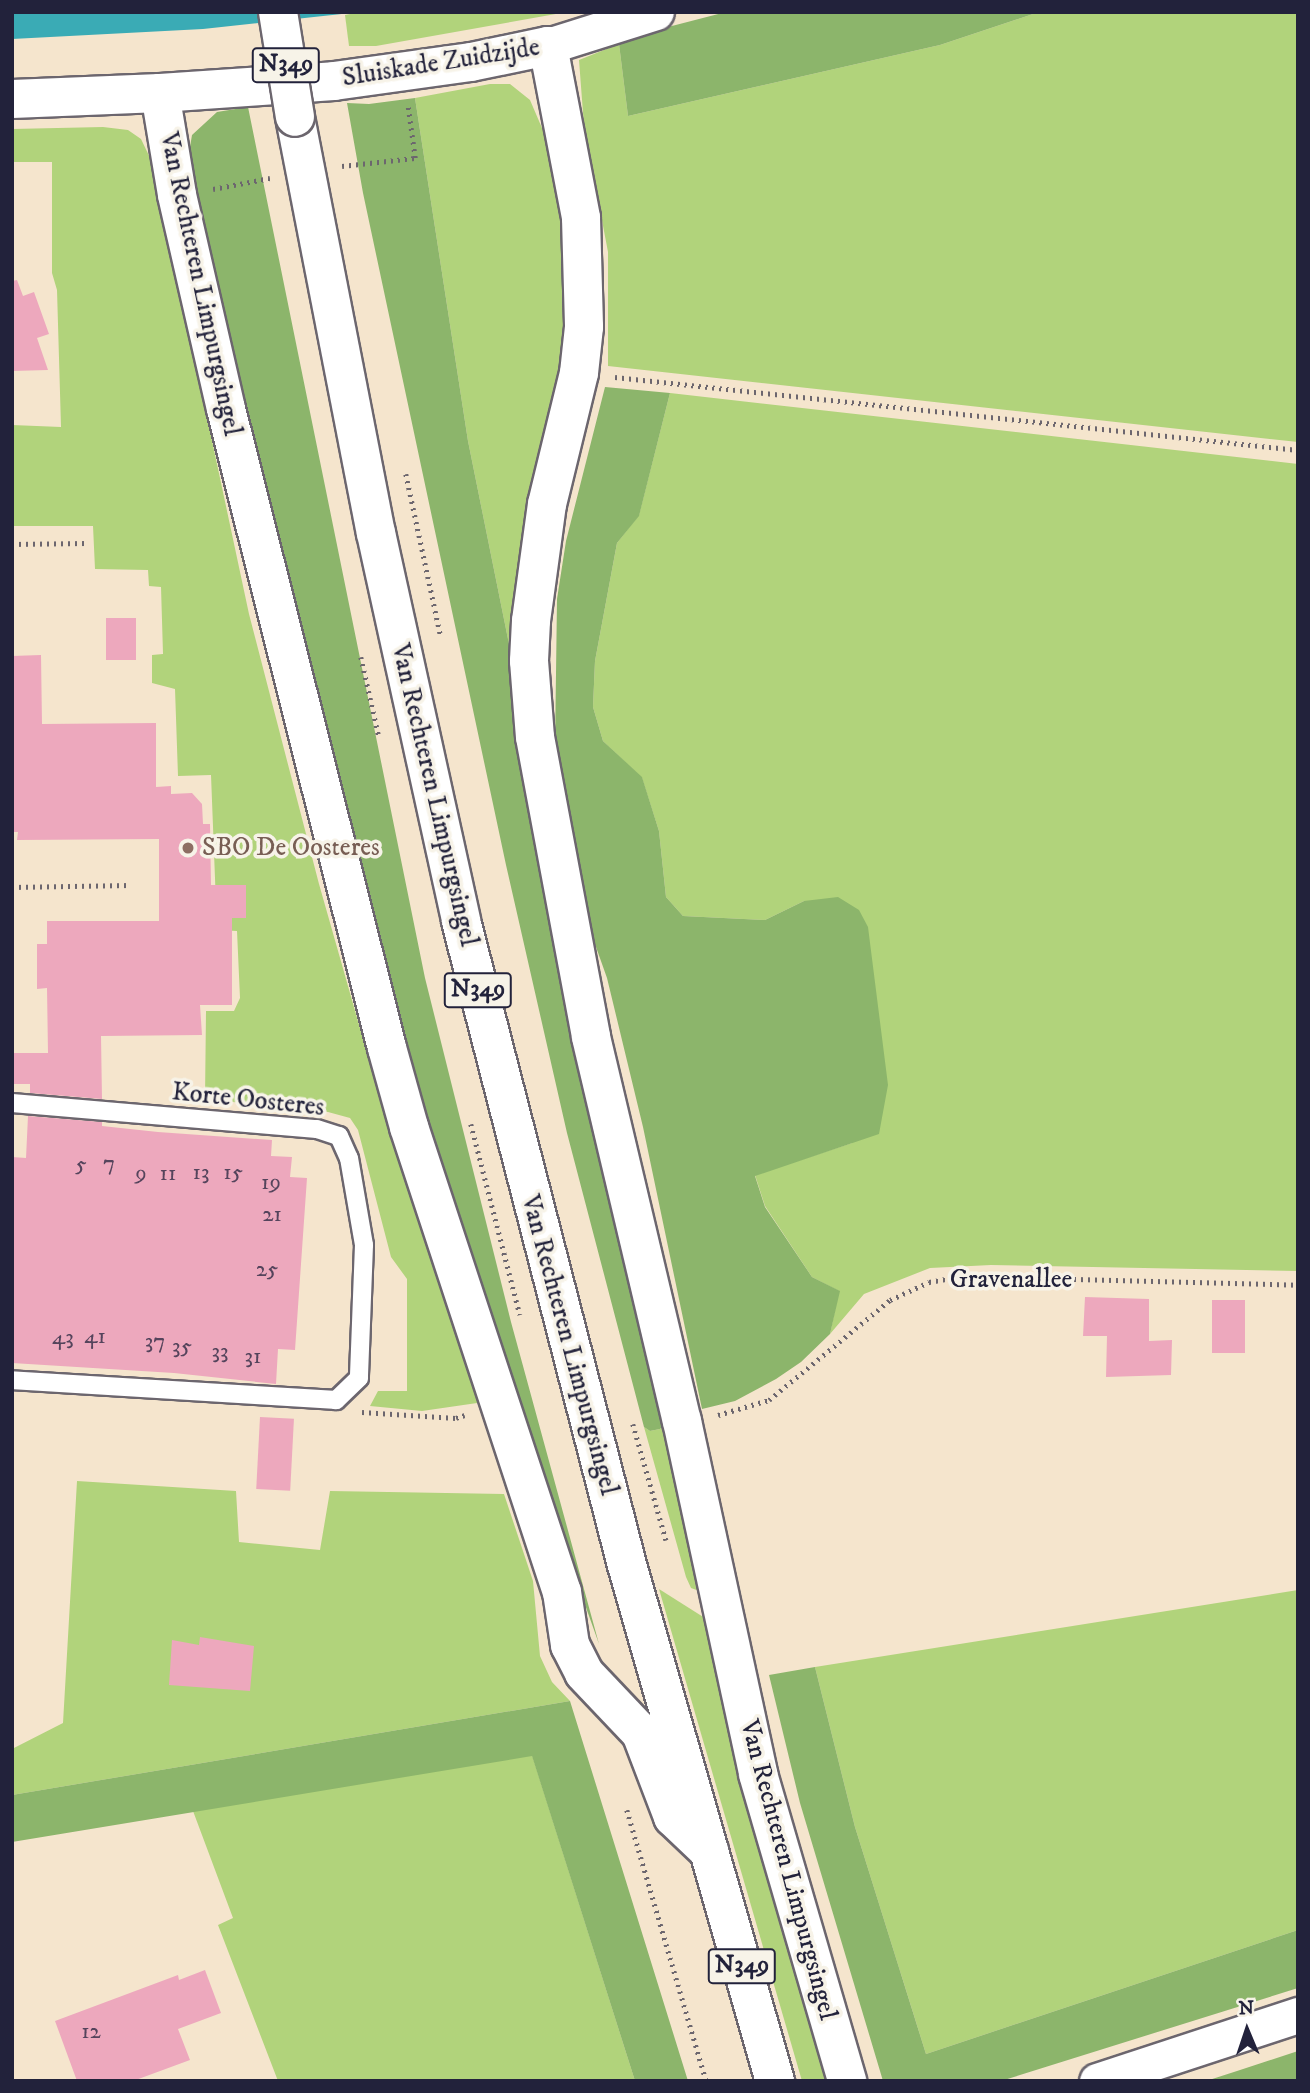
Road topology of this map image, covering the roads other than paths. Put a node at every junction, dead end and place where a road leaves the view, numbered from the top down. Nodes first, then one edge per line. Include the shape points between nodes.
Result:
1 (278, 12) edge
2 (656, 12) edge
3 (548, 46) junction
4 (160, 93) junction
5 (12, 99) edge
6 (12, 1103) edge
7 (12, 1380) edge
8 (709, 1851) junction
9 (1298, 2015) edge
10 (775, 2081) edge
11 (847, 2081) edge
12 (1097, 2081) edge

1 - 8 main road, Van Rechteren Limpurgsingel / N349, bridge via 373,519 461,921 623,1552
2 - 3 street, Sluiskade Zuidzijde
3 - 4 main road, Sluiskade Zuidzijde via 334,81
3 - 11 main road, Van Rechteren Limpurgsingel via 581,218 584,327 579,373 547,504 531,621 535,737 591,1037 682,1421 758,1774
4 - 5 main road, Sluiskade Zuidzijde
4 - 8 main road, Van Rechteren Limpurgsingel via 177,195 226,409 409,1127 562,1592 575,1657 584,1673 634,1723 647,1745 670,1812
6 - 7 lane, Korte Oosteres via 317,1129 339,1136 349,1158 364,1245 359,1378 336,1400
8 - 10 main road, Van Rechteren Limpurgsingel / N349
9 - 12 street

